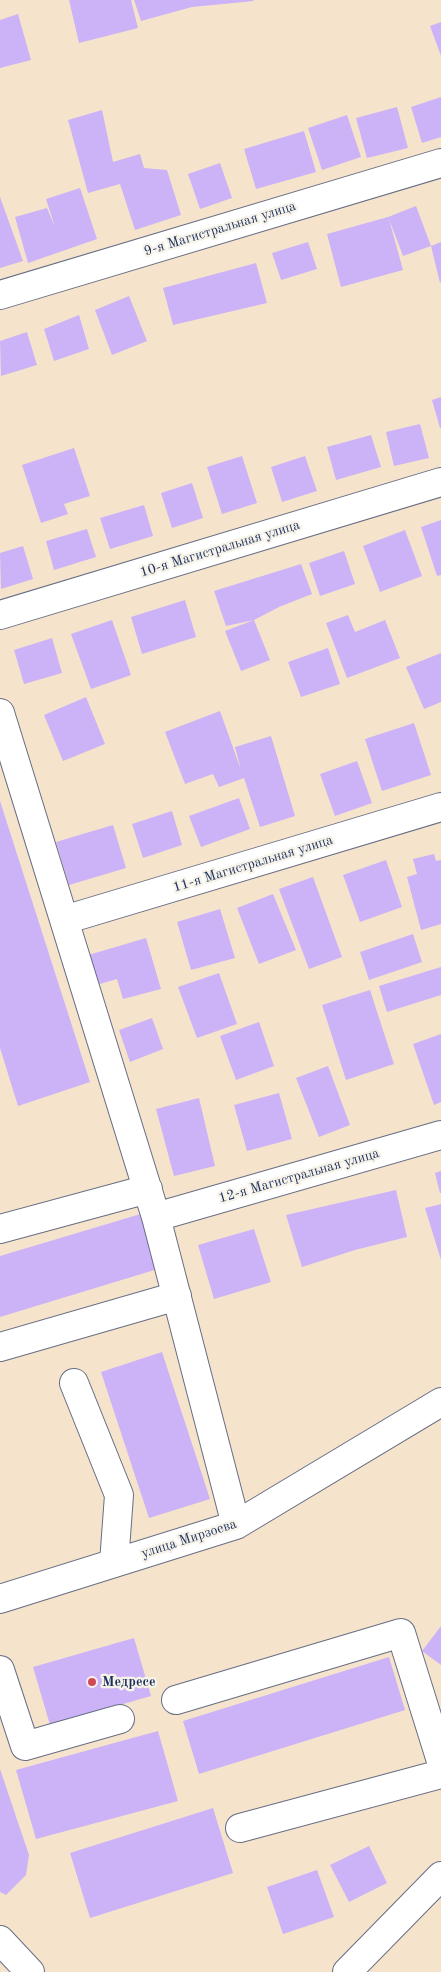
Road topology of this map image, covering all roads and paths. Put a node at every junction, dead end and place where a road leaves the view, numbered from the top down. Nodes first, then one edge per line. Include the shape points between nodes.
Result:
1 (441, 163) edge
2 (0, 295) edge
3 (441, 482) edge
4 (0, 615) edge
5 (0, 713) edge
6 (441, 807) edge
7 (64, 920) junction
8 (441, 1135) edge
9 (148, 1189) junction
10 (156, 1217) junction
11 (0, 1229) edge
12 (177, 1296) junction
13 (0, 1347) edge
14 (74, 1383) dead end
15 (441, 1402) edge
16 (236, 1524) junction
17 (114, 1563) junction
18 (1, 1595) edge
19 (0, 1670) edge
20 (176, 1700) dead end
21 (120, 1719) dead end
22 (441, 1761) edge
23 (441, 1774) edge
24 (240, 1828) dead end
25 (441, 1876) edge
26 (0, 1940) edge
27 (30, 1972) edge
28 (347, 1972) edge

1 - 2 street, 9-я Магистральная улица
3 - 4 street, 10-я Магистральная улица
5 - 7 street
6 - 7 street, 11-я Магистральная улица
7 - 9 street
8 - 10 street, 12-я Магистральная улица
9 - 10 street
9 - 11 street
10 - 12 street
12 - 13 street
12 - 16 street
14 - 17 street via 119,1495
15 - 16 street, улица Мирзоева
16 - 17 street, улица Мирзоева
17 - 18 street, улица Мирзоева
19 - 21 street via 25,1746
20 - 22 street via 400,1633
23 - 24 street
25 - 28 street
26 - 27 street

